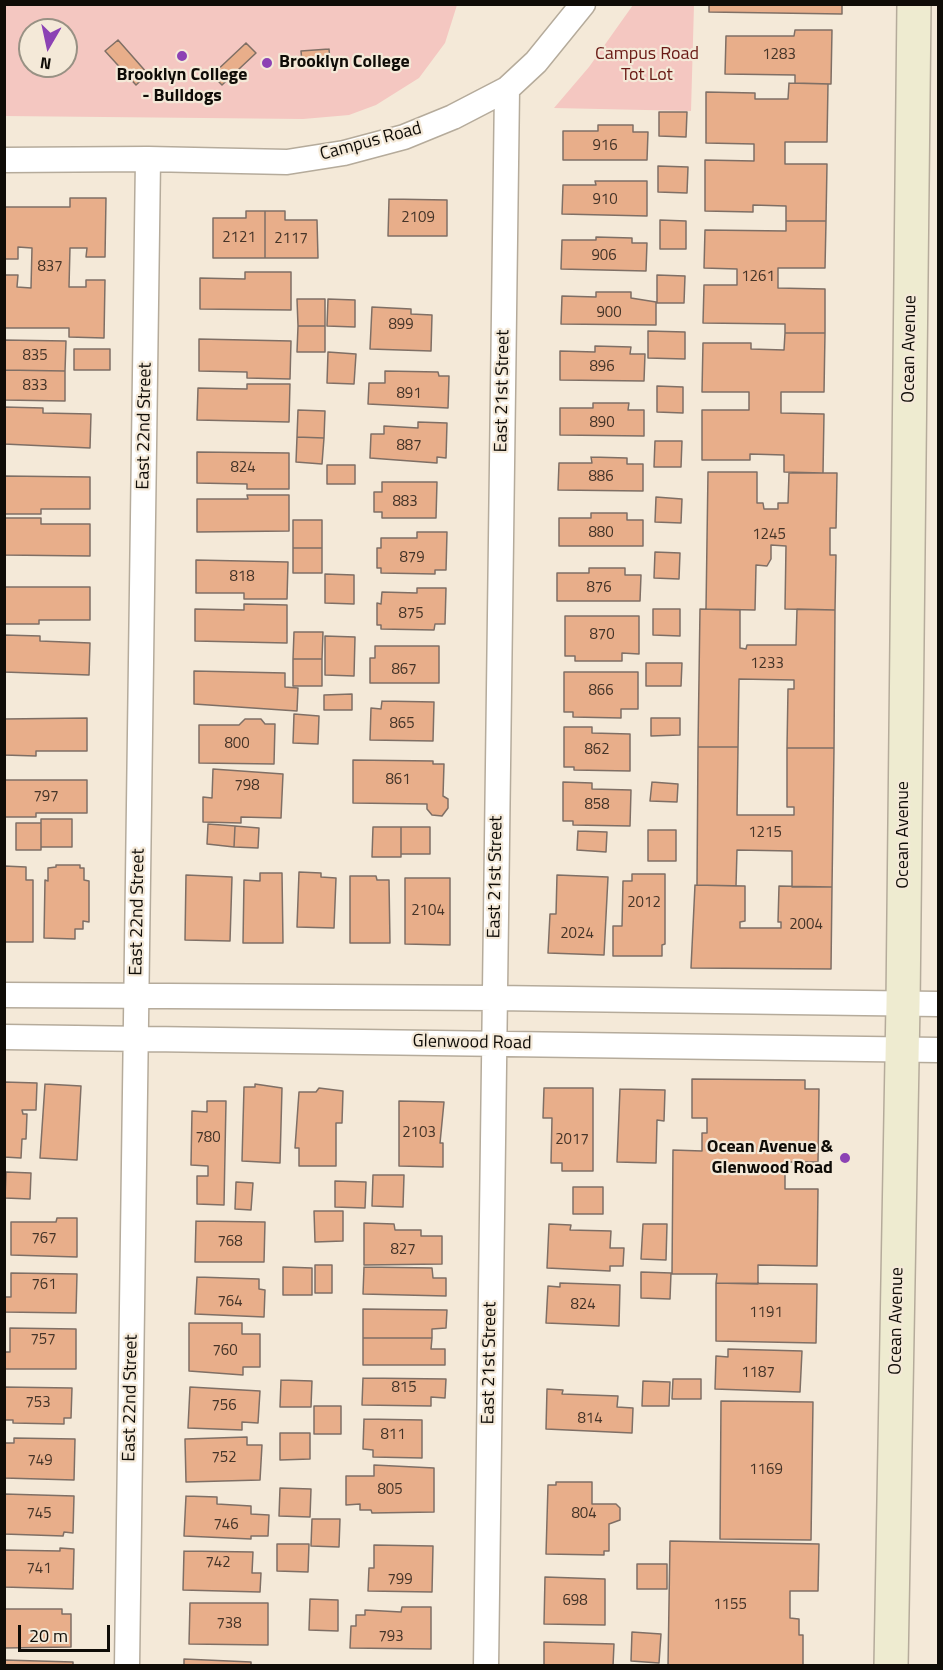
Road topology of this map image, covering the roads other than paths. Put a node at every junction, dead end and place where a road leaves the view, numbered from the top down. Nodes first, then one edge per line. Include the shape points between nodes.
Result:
1 (583, 4) edge
2 (914, 4) edge
3 (507, 89) junction
4 (148, 159) junction
5 (4, 160) edge
6 (4, 995) edge
7 (137, 996) junction
8 (495, 998) junction
9 (903, 1004) junction
10 (939, 1004) edge
11 (4, 1037) edge
12 (136, 1039) junction
13 (494, 1044) junction
14 (901, 1049) junction
15 (939, 1050) edge
16 (127, 1665) edge
17 (486, 1665) edge
18 (891, 1665) edge

1 - 3 street, Campus Road via 536,62
2 - 9 main road, Ocean Avenue
3 - 4 street, Campus Road via 443,121 344,153 287,162
3 - 8 street, East 21st Street
4 - 5 street, Campus Road
4 - 7 street, East 22nd Street
6 - 7 street
7 - 8 street
7 - 12 street, East 22nd Street
8 - 9 street
8 - 13 street, East 21st Street
9 - 10 street
9 - 14 main road, Ocean Avenue
11 - 12 street, Glenwood Road
12 - 13 street, Glenwood Road
12 - 16 street, East 22nd Street
13 - 14 street, Glenwood Road
13 - 17 street, East 21st Street
14 - 15 street, Glenwood Road
14 - 18 main road, Ocean Avenue

